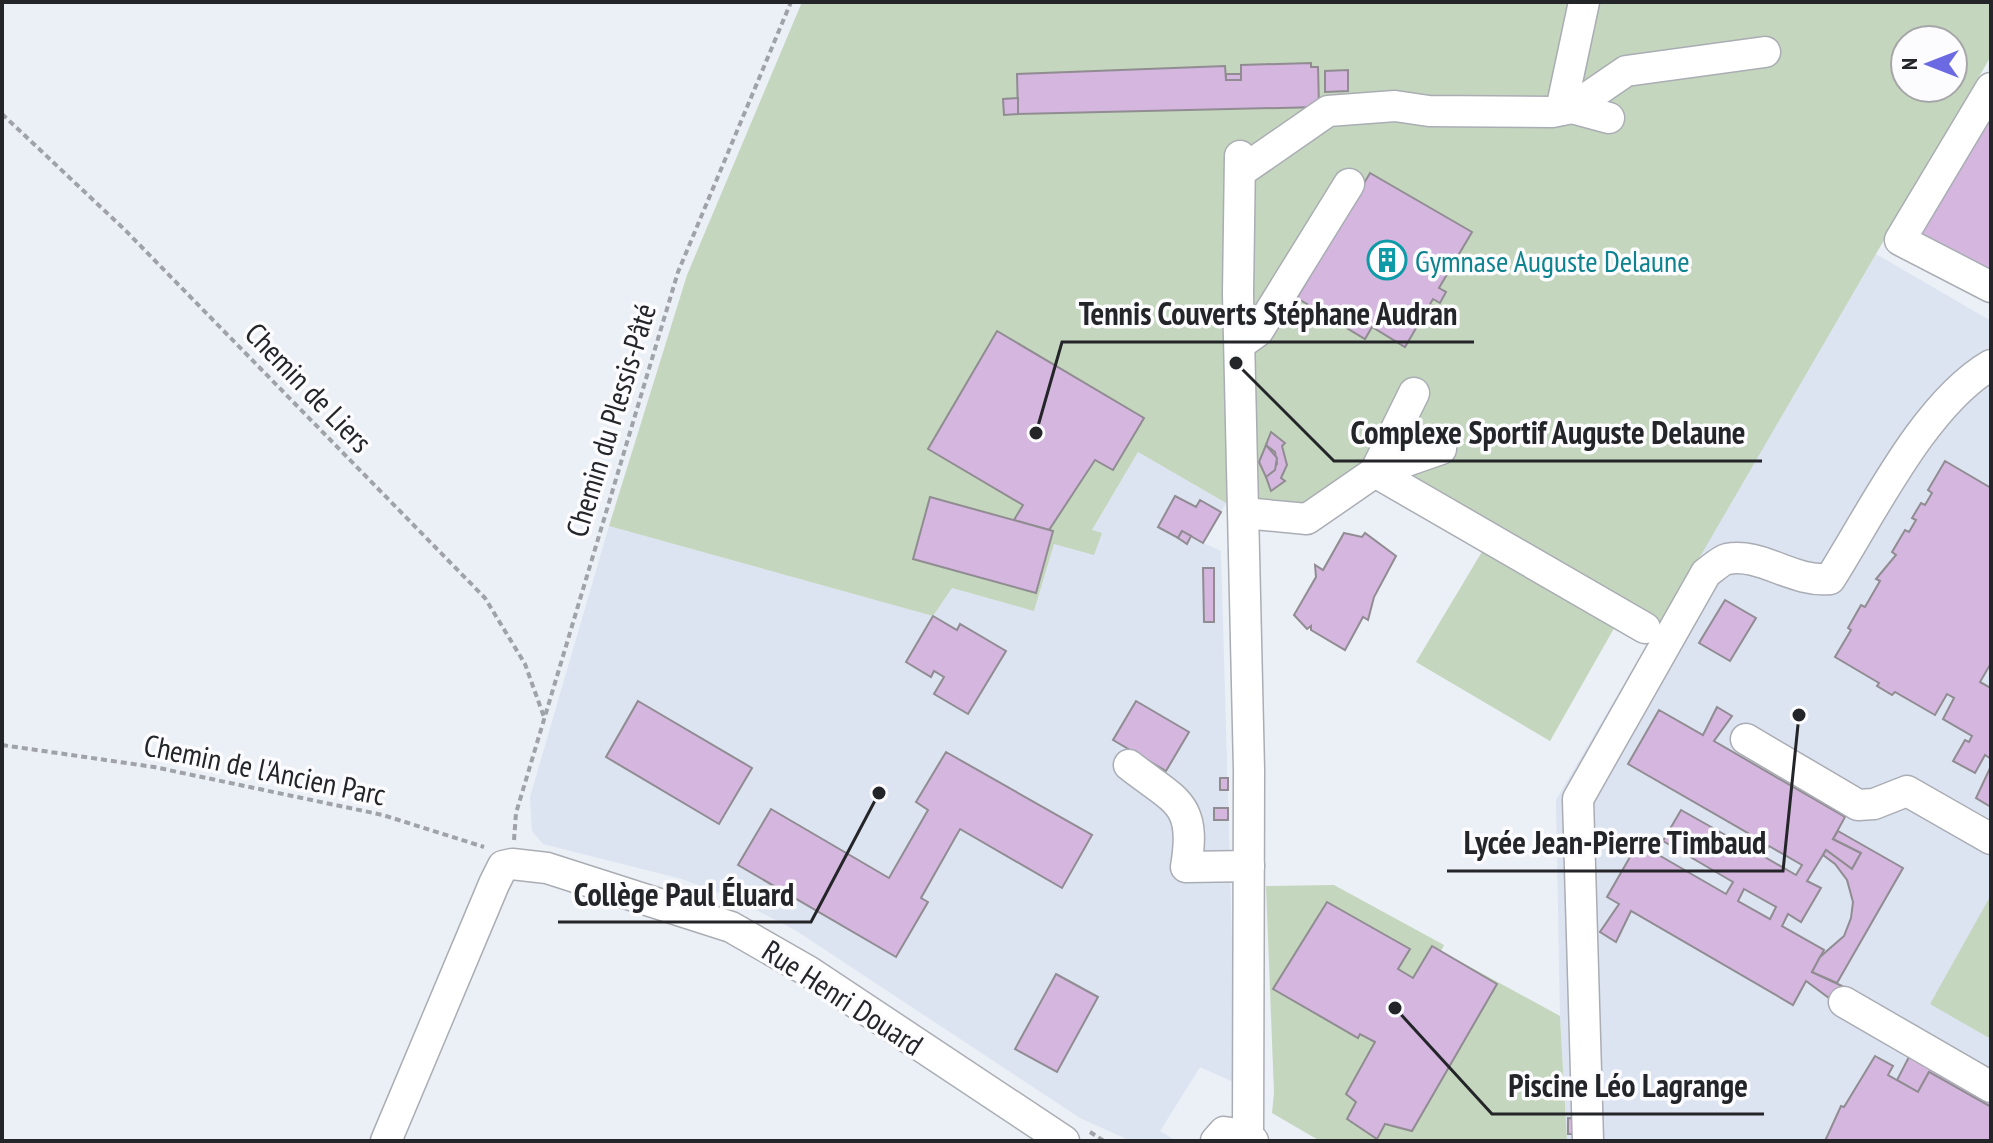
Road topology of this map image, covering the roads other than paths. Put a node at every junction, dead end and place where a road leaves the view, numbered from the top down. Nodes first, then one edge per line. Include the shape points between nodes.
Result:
1 (1584, 2) edge
2 (1765, 52) dead end
3 (1991, 88) edge
4 (1567, 109) junction
5 (1609, 118) dead end
6 (1349, 184) dead end
7 (1991, 287) edge
8 (1240, 344) junction
9 (1991, 365) edge
10 (1414, 393) dead end
11 (1441, 449) dead end
12 (1375, 472) junction
13 (1244, 513) junction
14 (1645, 628) dead end
15 (1746, 739) dead end
16 (1129, 765) dead end
17 (1991, 839) edge
18 (1249, 866) junction
19 (1844, 1002) dead end
20 (1991, 1087) edge
21 (1250, 1140) edge
22 (386, 1141) edge
23 (1064, 1141) edge
24 (1216, 1141) edge
25 (1588, 1141) edge

1 - 4 street
2 - 4 street via 1626,71
3 - 7 street via 1900,240
4 - 5 street
4 - 8 street via 1429,111 1395,106 1328,111 1240,164
6 - 8 street via 1258,331
8 - 13 street
9 - 25 street via 1932,417 1830,579 1809,581 1753,560 1725,559 1706,573 1578,799
10 - 12 street
11 - 12 street
12 - 13 street via 1307,519
12 - 14 street
13 - 18 street
15 - 17 street via 1858,805 1907,791
16 - 18 street via 1184,808 1192,832 1186,867
18 - 21 street
19 - 20 street
21 - 24 street via 1224,1132
22 - 23 street, Rue Henri Douard via 494,884 503,866 512,864 547,868 731,927 808,971

